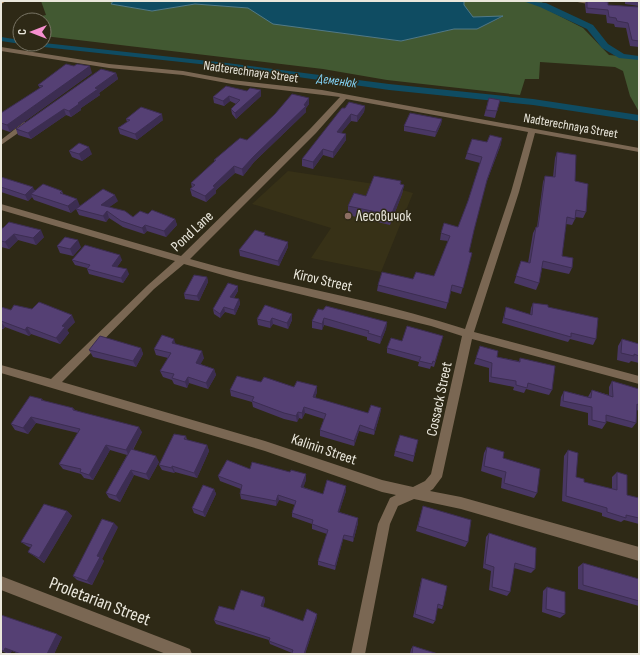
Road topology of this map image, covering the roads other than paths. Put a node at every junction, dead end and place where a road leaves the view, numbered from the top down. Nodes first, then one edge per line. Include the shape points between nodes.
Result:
1 (575, 1) edge
2 (607, 5) edge
3 (1, 49) edge
4 (109, 66) junction
5 (96, 75) edge
6 (345, 96) junction
7 (33, 120) edge
8 (532, 131) junction
9 (1, 142) edge
10 (639, 150) edge
11 (1, 207) edge
12 (182, 260) junction
13 (468, 334) junction
14 (1, 369) edge
15 (639, 380) edge
16 (54, 383) junction
17 (415, 493) junction
18 (639, 554) edge
19 (1, 583) edge
20 (185, 654) edge
21 (358, 654) edge

1 - 2 street
3 - 4 street, Nadterechnaya Street
4 - 5 street
4 - 6 street, Nadterechnaya Street via 182,73
6 - 8 street, Nadterechnaya Street
6 - 12 street, Pond Lane via 193,252
7 - 9 street
8 - 10 street, Nadterechnaya Street
8 - 13 street, Cossack Street via 515,192
11 - 12 street, Kirov Street
12 - 13 street, Kirov Street via 237,276 432,322
12 - 16 street, Pond Lane via 140,297
13 - 15 street, Kirov Street
13 - 17 street, Cossack Street via 436,477 429,485
14 - 16 street, Kalinin Street
16 - 17 street, Kalinin Street via 265,446 382,486
17 - 18 street, Kalinin Street via 461,503
17 - 21 street, Cossack Street via 394,502 384,524
19 - 20 street, Proletarian Street

